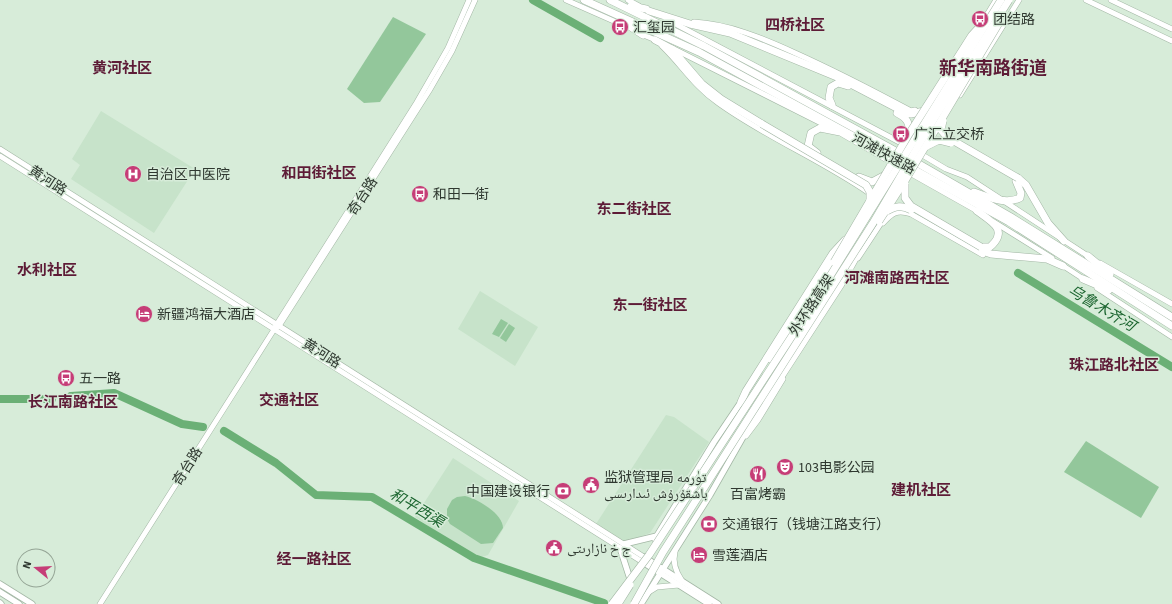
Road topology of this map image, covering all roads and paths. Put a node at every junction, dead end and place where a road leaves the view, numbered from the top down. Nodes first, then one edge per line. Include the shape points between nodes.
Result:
1 (469, 0) edge
2 (475, 0) edge
3 (566, 0) edge
4 (584, 0) edge
5 (610, 0) edge
6 (628, 0) edge
7 (996, 0) edge
8 (1001, 0) edge
9 (1009, 0) edge
10 (1019, 0) edge
11 (1086, 0) edge
12 (1111, 0) edge
13 (619, 4) junction
14 (602, 8) junction
15 (648, 10) junction
16 (994, 12) junction
17 (1140, 14) junction
18 (677, 21) junction
19 (1135, 23) junction
20 (1172, 29) edge
21 (643, 35) junction
22 (657, 41) junction
23 (1172, 41) edge
24 (432, 81) junction
25 (936, 101) junction
26 (832, 105) junction
27 (924, 111) junction
28 (944, 116) junction
29 (840, 132) junction
30 (909, 134) junction
31 (899, 141) junction
32 (925, 147) junction
33 (0, 149) edge
34 (0, 156) edge
35 (927, 157) junction
36 (892, 163) junction
37 (887, 174) junction
38 (917, 177) junction
39 (906, 179) junction
40 (1017, 179) junction
41 (965, 190) junction
42 (872, 199) junction
43 (1002, 201) junction
44 (977, 211) junction
45 (886, 212) junction
46 (872, 234) junction
47 (849, 235) junction
48 (1064, 241) junction
49 (980, 249) junction
50 (858, 253) junction
51 (1003, 255) junction
52 (1088, 256) junction
53 (1063, 266) junction
54 (1083, 279) junction
55 (1139, 296) junction
56 (1131, 300) junction
57 (1172, 304) edge
58 (809, 310) junction
59 (1172, 317) edge
60 (276, 326) junction
61 (1172, 326) edge
62 (803, 334) junction
63 (1172, 336) edge
64 (741, 402) junction
65 (751, 422) joint
66 (740, 443) junction
67 (658, 536) junction
68 (622, 546) junction
69 (675, 550) junction
70 (663, 552) junction
71 (645, 557) junction
72 (662, 571) junction
73 (630, 579) junction
74 (680, 583) junction
75 (0, 584) edge
76 (0, 592) edge
77 (648, 592) junction
78 (19, 604) edge
79 (32, 604) edge
80 (100, 604) edge
81 (613, 604) edge
82 (618, 604) edge
83 (629, 604) edge
84 (634, 604) edge
85 (641, 604) edge
86 (710, 604) edge
87 (718, 604) edge

1 - 24 street
2 - 24 street via 452,50
3 - 21 street
4 - 14 highway, 河滩快速路
5 - 13 highway, 河滩快速路
6 - 15 street
7 - 25 street
8 - 16 highway, 外环路高架, bridge
9 - 28 highway, bridge via 1002,18
9 - 62 highway, 外环路高架, bridge
10 - 35 street via 929,143
11 - 19 street
12 - 17 street
13 - 15 highway
13 - 41 highway, 河滩快速路 via 704,46
14 - 21 highway
14 - 56 highway, 河滩快速路 via 699,52 934,180 1008,222
15 - 18 highway
15 - 26 street
16 - 27 highway, bridge via 972,35
16 - 58 highway, 外环路高架, bridge
17 - 19 street
17 - 20 street
18 - 25 street via 706,23 759,37 853,80 911,111 924,108
18 - 27 highway via 730,33 842,79 906,113
19 - 23 street
21 - 22 street
22 - 29 street
22 - 42 street via 717,102
22 - 42 highway, bridge via 672,49 702,84 721,99 866,185
24 - 60 street, 奇台路
25 - 31 street via 916,133 906,140
26 - 30 highway via 829,98 831,87 838,83 853,88 905,117
26 - 31 street
27 - 30 highway, bridge
28 - 32 highway, bridge
28 - 40 highway, bridge via 941,130 947,137
29 - 36 street
29 - 37 highway, bridge via 815,129 811,133 808,146 866,181 872,182
30 - 37 highway, bridge
31 - 35 street
32 - 39 highway, bridge
32 - 40 highway, bridge via 944,140
33 - 60 street, 黄河路
34 - 60 street, 黄河路
35 - 43 street via 946,169 967,177
36 - 38 street
36 - 42 street via 892,169
37 - 42 highway, bridge
38 - 44 street
38 - 46 street via 908,180
39 - 45 highway, bridge
39 - 49 highway, bridge via 906,202
40 - 43 highway via 1021,189 1020,198
40 - 48 highway via 1026,185 1048,223
41 - 43 highway
41 - 55 highway, 河滩快速路
42 - 47 highway, bridge
42 - 64 street
43 - 48 street
44 - 49 highway via 996,225 999,233 990,247
44 - 53 street
45 - 49 highway, bridge via 894,207 904,206
45 - 50 highway, bridge
46 - 51 street via 890,215 902,211 991,258
46 - 66 street via 758,420
47 - 58 highway, bridge
47 - 64 highway, bridge via 833,253
48 - 52 street
49 - 51 highway
50 - 62 highway, bridge
50 - 65 highway via 841,284
51 - 53 highway via 1048,259
52 - 55 highway
52 - 57 street
53 - 54 street
54 - 56 highway
54 - 63 street
55 - 59 highway, 河滩快速路
56 - 61 highway, 河滩快速路
58 - 71 highway, 外环路高架, bridge
60 - 68 street, 黄河路
60 - 80 street, 奇台路
62 - 70 highway, 外环路高架, bridge
64 - 67 main road
65 - 66 main road
66 - 69 main road
67 - 68 main road
67 - 71 main road
68 - 71 street, 黄河路
68 - 73 main road
69 - 72 main road
69 - 74 street via 673,559
70 - 83 highway, bridge
70 - 84 highway, 外环路高架, bridge
71 - 72 main road
71 - 73 main road
71 - 81 highway, 外环路高架, bridge
71 - 82 highway, bridge
72 - 74 main road
72 - 77 main road
73 - 81 main road
74 - 77 street via 657,587
74 - 86 main road
74 - 87 main road
75 - 79 main road
76 - 78 main road
77 - 85 main road

